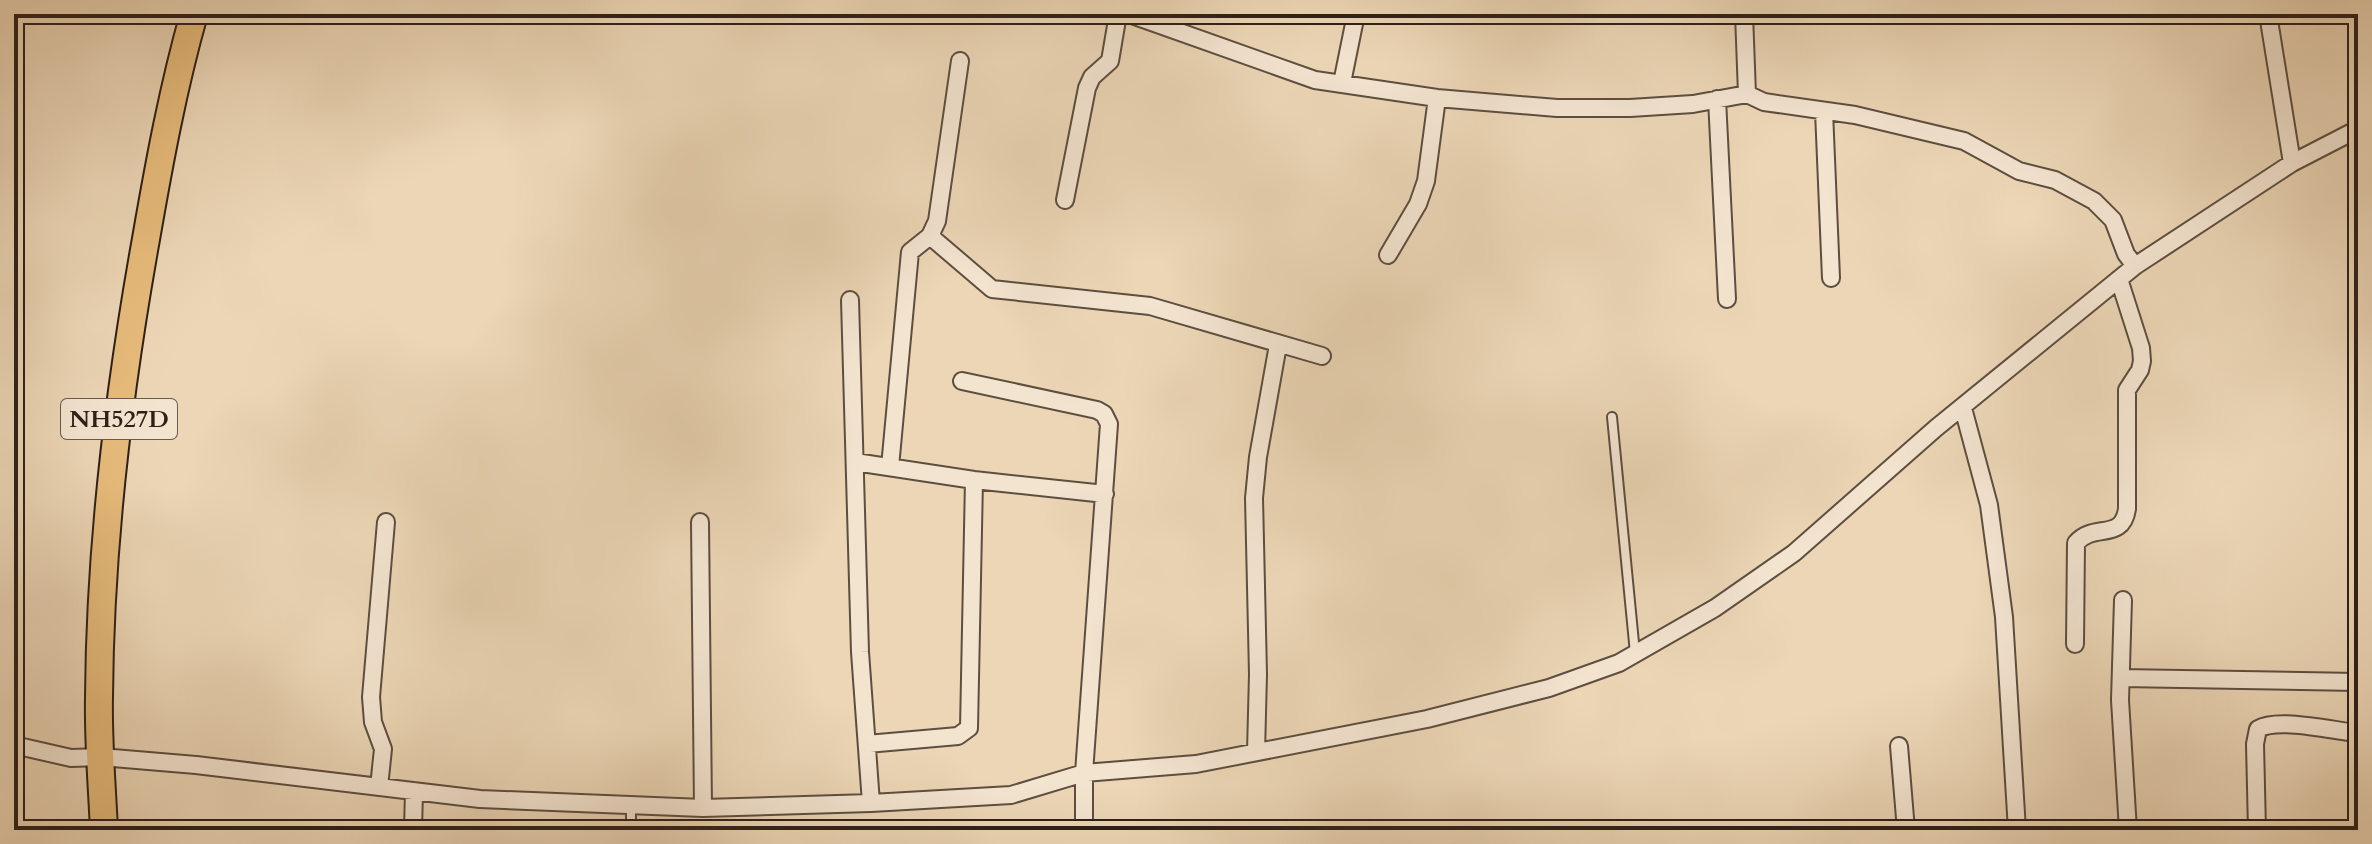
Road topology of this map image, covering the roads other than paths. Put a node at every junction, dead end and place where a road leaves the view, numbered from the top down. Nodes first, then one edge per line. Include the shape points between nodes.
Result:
1 (194, 14) edge
2 (1118, 14) edge
3 (1129, 14) edge
4 (1356, 14) edge
5 (1744, 14) edge
6 (2268, 14) edge
7 (960, 61) dead end
8 (1342, 83) junction
9 (1747, 94) junction
10 (1437, 98) junction
11 (1717, 99) junction
12 (1824, 111) junction
13 (2358, 129) edge
14 (2350, 139) edge
15 (2292, 163) junction
16 (1065, 200) dead end
17 (930, 236) junction
18 (1388, 255) dead end
19 (2135, 266) junction
20 (1831, 278) dead end
21 (2119, 279) junction
22 (1727, 299) dead end
23 (850, 300) dead end
24 (1278, 345) junction
25 (1322, 356) dead end
26 (962, 381) dead end
27 (1963, 408) junction
28 (1612, 417) dead end
29 (855, 462) junction
30 (890, 467) junction
31 (974, 480) junction
32 (1105, 494) junction
33 (386, 522) dead end
34 (700, 522) dead end
35 (2123, 600) dead end
36 (2075, 644) dead end
37 (1635, 654) junction
38 (2121, 678) junction
39 (2358, 682) edge
40 (2358, 733) edge
41 (867, 744) junction
42 (14, 745) edge
43 (1899, 746) dead end
44 (1256, 752) junction
45 (101, 757) junction
46 (1084, 773) junction
47 (379, 787) junction
48 (414, 791) junction
49 (871, 803) junction
50 (631, 805) junction
51 (703, 808) junction
52 (104, 830) edge
53 (413, 830) edge
54 (631, 830) edge
55 (1084, 830) edge
56 (1906, 830) edge
57 (2017, 830) edge
58 (2128, 830) edge
59 (2257, 830) edge

1 - 45 highway, NH527D via 160,162 125,363 105,573 98,698
2 - 16 street via 1110,61 1087,88
3 - 8 street via 1315,80
4 - 8 street
5 - 9 street
6 - 15 street
7 - 17 street via 940,209
8 - 10 street
9 - 11 street
9 - 12 street via 1764,102
10 - 11 street via 1572,108
10 - 18 street via 1426,181
11 - 22 street
12 - 19 street via 1964,141 2019,171 2055,180 2094,201 2113,220
12 - 20 street
13 - 14 street
14 - 15 street
15 - 19 street
17 - 24 street via 992,289 1150,306
17 - 30 street via 910,252
19 - 21 street
21 - 27 street
21 - 36 street via 2142,361 2127,390 2127,509 2118,528 2093,532 2076,543
23 - 29 street
24 - 25 street
24 - 44 street via 1254,498
26 - 32 street via 1104,414 1109,424
27 - 37 street via 1794,553 1715,608
27 - 57 street via 1989,505 2002,603
28 - 37 lane
29 - 30 street
29 - 41 street
30 - 31 street
31 - 32 street
31 - 41 street via 969,728 958,736
32 - 46 street
33 - 47 street via 371,697 383,749
34 - 51 street
35 - 38 street
37 - 44 street via 1549,688 1427,719
38 - 39 street
38 - 58 street
40 - 59 street via 2281,724 2258,729
41 - 49 street
42 - 45 street via 71,758
43 - 56 street
44 - 46 street via 1196,764
45 - 47 street
45 - 52 highway, NH527D
46 - 49 street via 1011,795
46 - 55 street
47 - 48 street
48 - 50 street
48 - 53 street
49 - 51 street
50 - 51 street
50 - 54 lane

